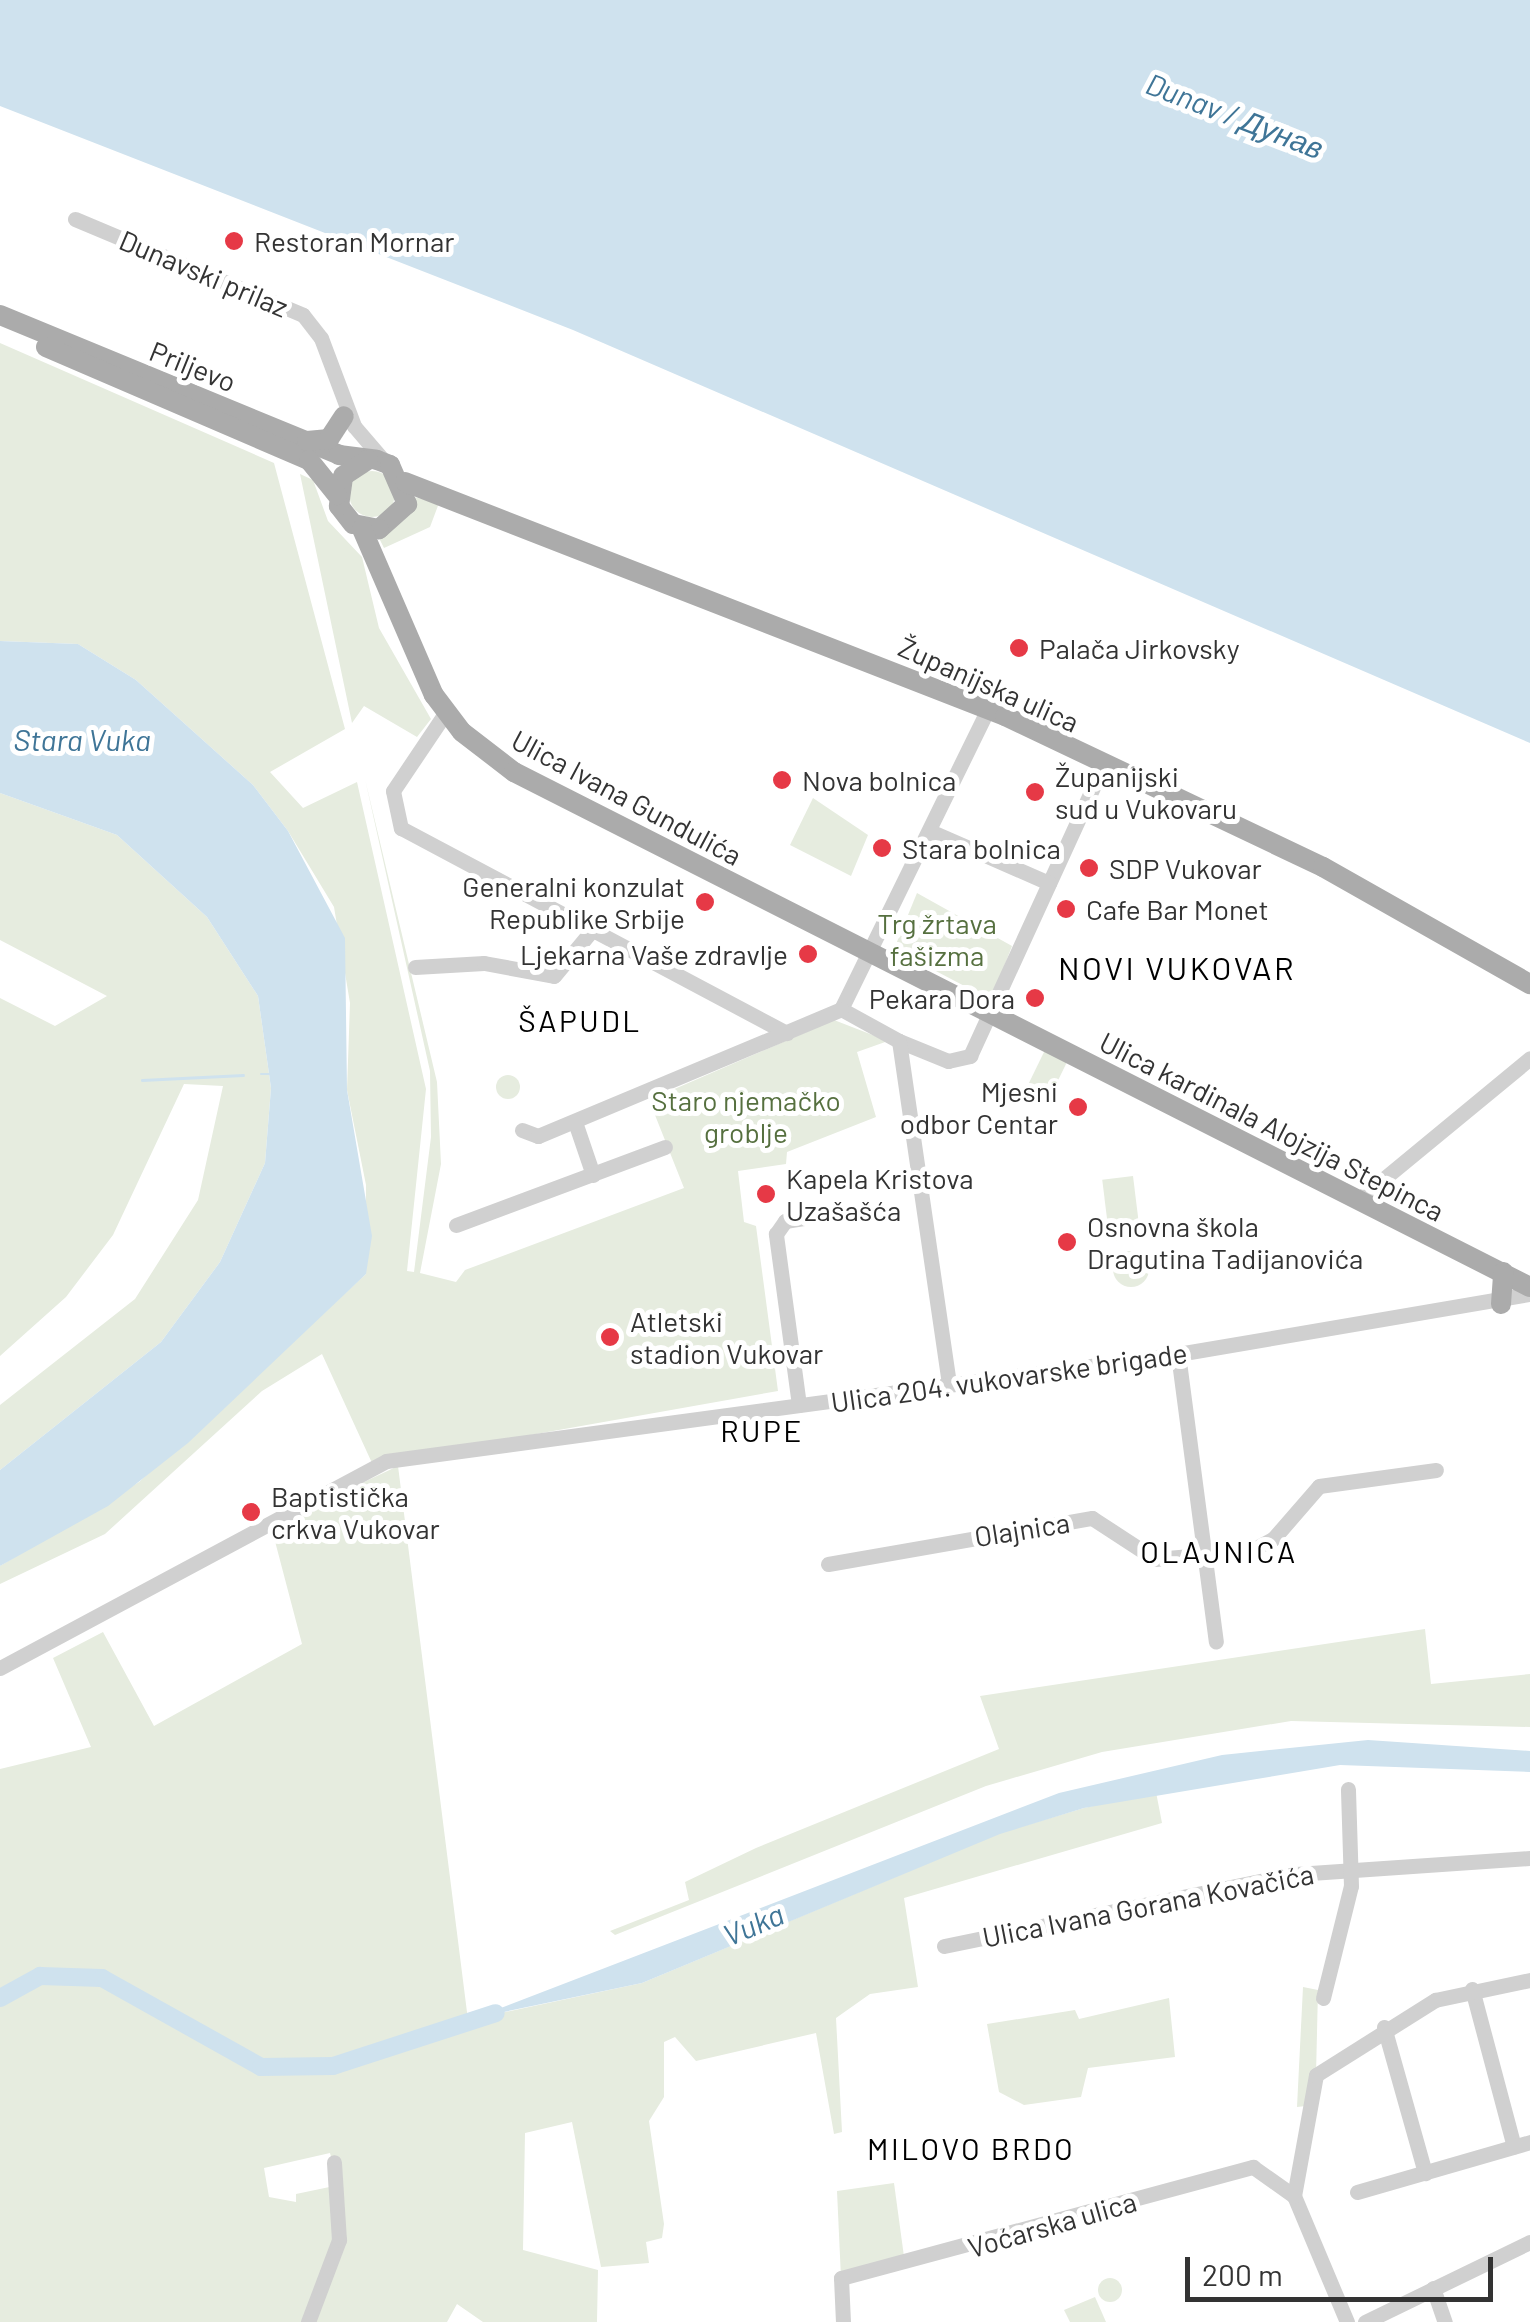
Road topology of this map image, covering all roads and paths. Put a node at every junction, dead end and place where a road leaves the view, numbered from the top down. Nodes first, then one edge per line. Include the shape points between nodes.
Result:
1 (75, 219) dead end
2 (0, 315) edge
3 (0, 323) edge
4 (343, 406) junction
5 (301, 448) junction
6 (362, 463) junction
7 (405, 482) junction
8 (338, 494) junction
9 (362, 529) junction
10 (988, 709) junction
11 (446, 712) junction
12 (1103, 765) junction
13 (930, 831) junction
14 (1049, 883) junction
15 (593, 929) junction
16 (869, 953) junction
17 (415, 967) dead end
18 (1530, 984) edge
19 (841, 1008) junction
20 (989, 1014) junction
21 (787, 1034) junction
22 (899, 1041) junction
23 (1530, 1058) edge
24 (575, 1122) junction
25 (522, 1130) dead end
26 (665, 1147) dead end
27 (592, 1175) junction
28 (1358, 1200) junction
29 (824, 1215) dead end
30 (456, 1225) dead end
31 (1503, 1272) junction
32 (1530, 1290) edge
33 (1501, 1304) junction
34 (1178, 1354) junction
35 (949, 1384) junction
36 (798, 1405) junction
37 (1436, 1470) dead end
38 (1205, 1558) junction
39 (828, 1564) dead end
40 (1216, 1641) dead end
41 (0, 1668) edge
42 (1348, 1790) dead end
43 (1530, 1858) edge
44 (1353, 1867) junction
45 (944, 1946) dead end
46 (1530, 1980) edge
47 (1472, 1988) junction
48 (1323, 1998) dead end
49 (1384, 2027) junction
50 (1522, 2144) edge
51 (334, 2162) dead end
52 (1424, 2173) junction
53 (1357, 2192) dead end
54 (1294, 2196) junction
55 (1530, 2242) edge
56 (1434, 2288) junction
57 (308, 2322) edge
58 (843, 2322) edge
59 (1347, 2322) edge
60 (1366, 2322) edge
61 (1445, 2322) edge

1 - 4 street, Dunavski prilaz via 303,315
2 - 5 main road, Priljevo via 285,432
3 - 5 main road, Priljevo via 257,440
4 - 5 main road via 329,439
4 - 6 street, Dunavski prilaz
4 - 6 street, Dunavski prilaz
5 - 6 main road, Priljevo
5 - 8 main road, Priljevo
6 - 7 main road
6 - 8 main road
7 - 9 main road via 399,518
7 - 10 main road, Županijska ulica
8 - 9 main road
9 - 11 main road, Ulica Ivana Gundulića via 410,651
10 - 12 main road, Županijska ulica
10 - 13 street
11 - 15 street via 393,791 394,821
11 - 16 main road, Ulica Ivana Gundulića via 514,772
12 - 14 street
12 - 18 main road, Županijska ulica via 1323,868
13 - 14 street
13 - 16 street
14 - 20 street
15 - 17 street via 570,967 554,976 484,963
15 - 21 street
16 - 19 street
16 - 20 main road
19 - 21 street
19 - 22 street
20 - 22 street via 961,1062
20 - 28 main road, Ulica kardinala Alojzija Stepinca
21 - 24 street
22 - 35 street
23 - 28 street
24 - 25 street via 538,1136
24 - 27 street
26 - 27 street
27 - 30 street
28 - 31 main road, Ulica kardinala Alojzija Stepinca
29 - 36 street via 785,1221 776,1234
31 - 32 main road, Ulica kardinala Alojzija Stepinca
31 - 33 main road
32 - 33 street, Ulica 204. vukovarske brigade
33 - 34 street, Ulica 204. vukovarske brigade
34 - 35 street, Ulica 204. vukovarske brigade
34 - 38 street
35 - 36 street, Ulica 204. vukovarske brigade
36 - 41 street, Ulica 204. vukovarske brigade via 386,1461
37 - 38 street, Olajnica via 1319,1486 1262,1546
38 - 39 street, Olajnica via 1155,1559 1092,1518
38 - 40 street
42 - 44 street, Ulica Ivana Gorana Kovačića
43 - 44 street, Ulica Ivana Gorana Kovačića
44 - 45 street, Ulica Ivana Gorana Kovačića
44 - 48 street, Ulica Ivana Gorana Kovačića
46 - 47 street
47 - 49 street
47 - 50 street
49 - 52 street
49 - 54 street via 1312,2081
50 - 52 street
51 - 57 street via 339,2240
52 - 53 street
54 - 58 street, Voćarska ulica via 1253,2167 841,2278
54 - 59 street
55 - 56 street
56 - 60 street
56 - 61 street

